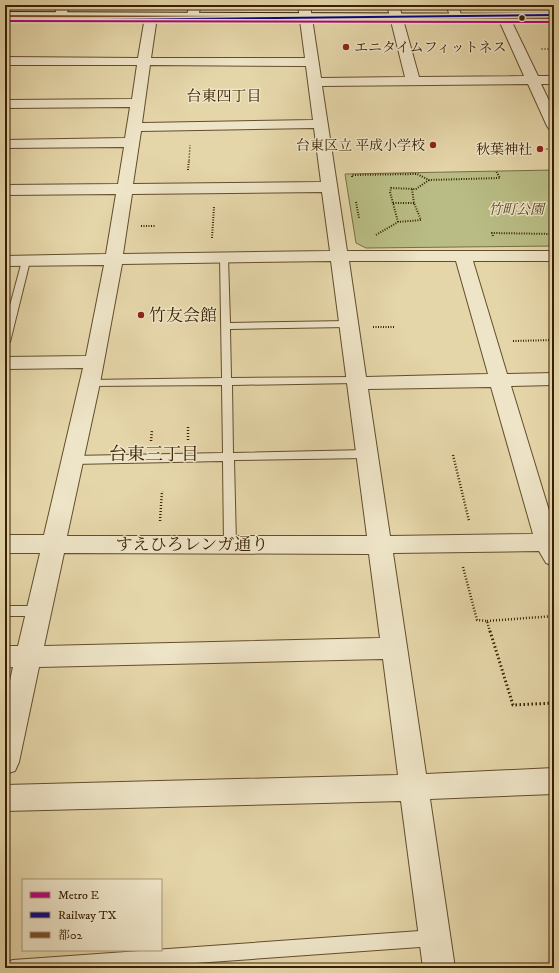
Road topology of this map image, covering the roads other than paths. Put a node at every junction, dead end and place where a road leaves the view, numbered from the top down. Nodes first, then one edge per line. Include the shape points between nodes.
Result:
1 (64, 5) edge
2 (452, 5) edge
3 (194, 11) edge
4 (305, 11) edge
5 (395, 11) edge
6 (5, 16) edge
7 (60, 17) junction
8 (152, 17) junction
9 (456, 18) junction
10 (504, 18) junction
11 (554, 18) edge
12 (5, 61) edge
13 (145, 62) junction
14 (312, 62) junction
15 (533, 80) junction
16 (554, 80) edge
17 (413, 81) junction
18 (315, 82) junction
19 (138, 103) junction
20 (5, 104) edge
21 (321, 124) junction
22 (554, 126) edge
23 (134, 127) junction
24 (132, 142) junction
25 (5, 144) edge
26 (330, 188) junction
27 (125, 189) junction
28 (5, 190) edge
29 (339, 256) junction
30 (463, 256) junction
31 (554, 256) edge
32 (218, 258) junction
33 (114, 260) junction
34 (5, 261) edge
35 (26, 261) junction
36 (225, 326) junction
37 (358, 326) junction
38 (5, 342) edge
39 (94, 362) junction
40 (5, 363) edge
41 (554, 379) edge
42 (500, 380) junction
43 (356, 381) junction
44 (227, 382) junction
45 (90, 383) junction
46 (367, 454) junction
47 (228, 457) junction
48 (73, 460) junction
49 (54, 543) junction
50 (5, 544) edge
51 (230, 544) junction
52 (380, 545) junction
53 (552, 547) edge
54 (5, 611) edge
55 (39, 611) junction
56 (394, 648) junction
57 (17, 657) edge
58 (5, 762) edge
59 (554, 781) edge
60 (414, 787) junction
61 (5, 798) edge
62 (435, 938) junction
63 (13, 968) edge
64 (439, 968) edge

1 - 7 street
2 - 9 street
3 - 4 street
3 - 8 street
4 - 5 street
4 - 14 street
5 - 9 street
5 - 17 street
6 - 7 street
7 - 8 street
8 - 13 street
9 - 10 street
10 - 11 street
10 - 15 street
12 - 13 street
13 - 14 street
13 - 19 street
14 - 18 street
15 - 16 street
15 - 17 street
15 - 22 street
17 - 18 street
18 - 21 street
19 - 20 street
19 - 23 street
21 - 23 street
21 - 26 street
23 - 24 street
24 - 25 street
24 - 27 street
26 - 27 street
26 - 29 street
27 - 28 street
27 - 33 street
29 - 30 street
29 - 32 street
29 - 37 street
30 - 31 street
30 - 42 street
32 - 33 street
32 - 36 lane
33 - 35 street
33 - 39 street
34 - 35 street
35 - 38 lane
36 - 37 lane
36 - 44 lane
37 - 43 street
39 - 40 street
39 - 45 street
41 - 42 street
42 - 43 street
42 - 53 street
43 - 44 lane
43 - 46 street
44 - 45 lane
44 - 47 lane
45 - 48 street
46 - 47 lane
46 - 52 street
47 - 48 lane
47 - 51 lane
48 - 49 street
49 - 50 street, すえひろレンガ通り
49 - 51 street, すえひろレンガ通り
49 - 55 street
51 - 52 street, すえひろレンガ通り
52 - 53 street, すえひろレンガ通り via 466,543
52 - 56 street
54 - 55 lane
55 - 57 street
56 - 57 street
56 - 60 street
57 - 58 street
59 - 60 street
60 - 61 street
60 - 62 street
62 - 63 lane
62 - 64 street

